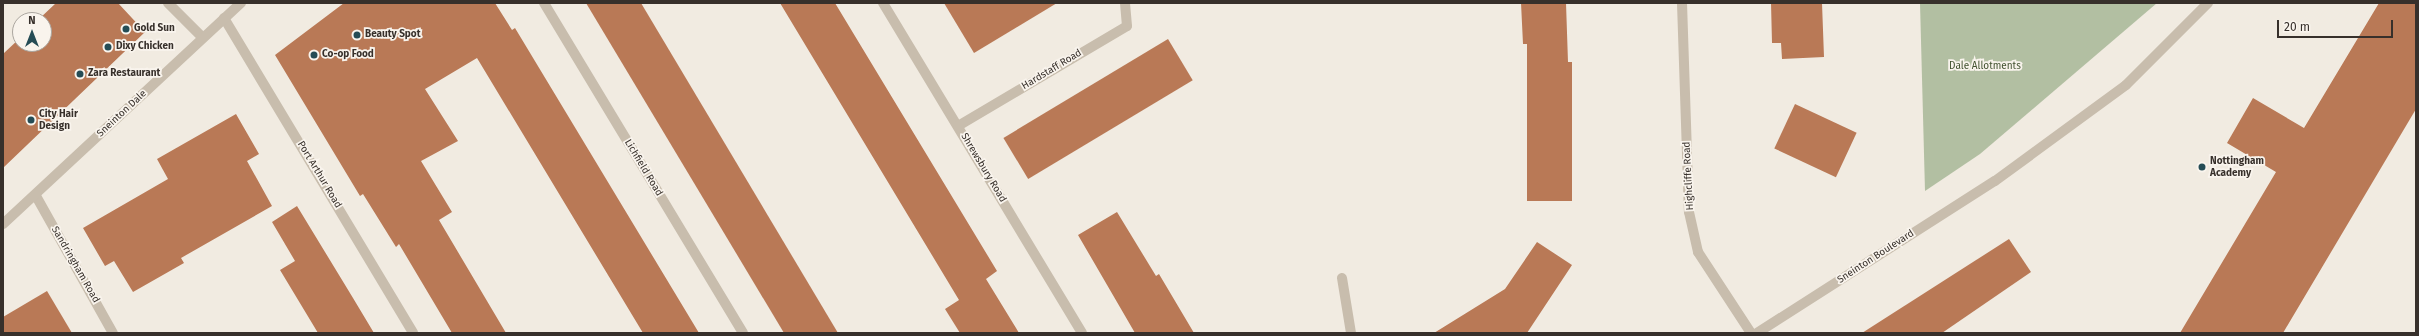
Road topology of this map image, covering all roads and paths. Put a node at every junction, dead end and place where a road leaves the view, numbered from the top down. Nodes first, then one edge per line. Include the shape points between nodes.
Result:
1 (168, 3) edge
2 (241, 3) edge
3 (544, 3) edge
4 (883, 3) edge
5 (1125, 3) edge
6 (1682, 3) edge
7 (2208, 3) edge
8 (224, 18) junction
9 (203, 38) junction
10 (958, 126) junction
11 (36, 196) junction
12 (3, 224) edge
13 (1342, 278) dead end
14 (113, 333) edge
15 (413, 333) edge
16 (743, 333) edge
17 (1082, 333) edge
18 (1350, 333) edge
19 (1751, 333) edge
20 (1757, 333) edge

1 - 9 street
2 - 8 street, Sneinton Dale
3 - 16 street, Lichfield Road
4 - 10 street, Shrewsbury Road
5 - 10 street, Hardstaff Road via 1127,26
6 - 19 street, Highcliffe Road via 1689,212 1698,252
7 - 20 street, Sneinton Boulevard via 2126,85 1995,181
8 - 9 street, Sneinton Dale
8 - 15 street, Port Arthur Road
9 - 11 street, Sneinton Dale
10 - 17 street, Shrewsbury Road
11 - 12 street, Sneinton Dale
11 - 14 street, Sandringham Road
13 - 18 street

